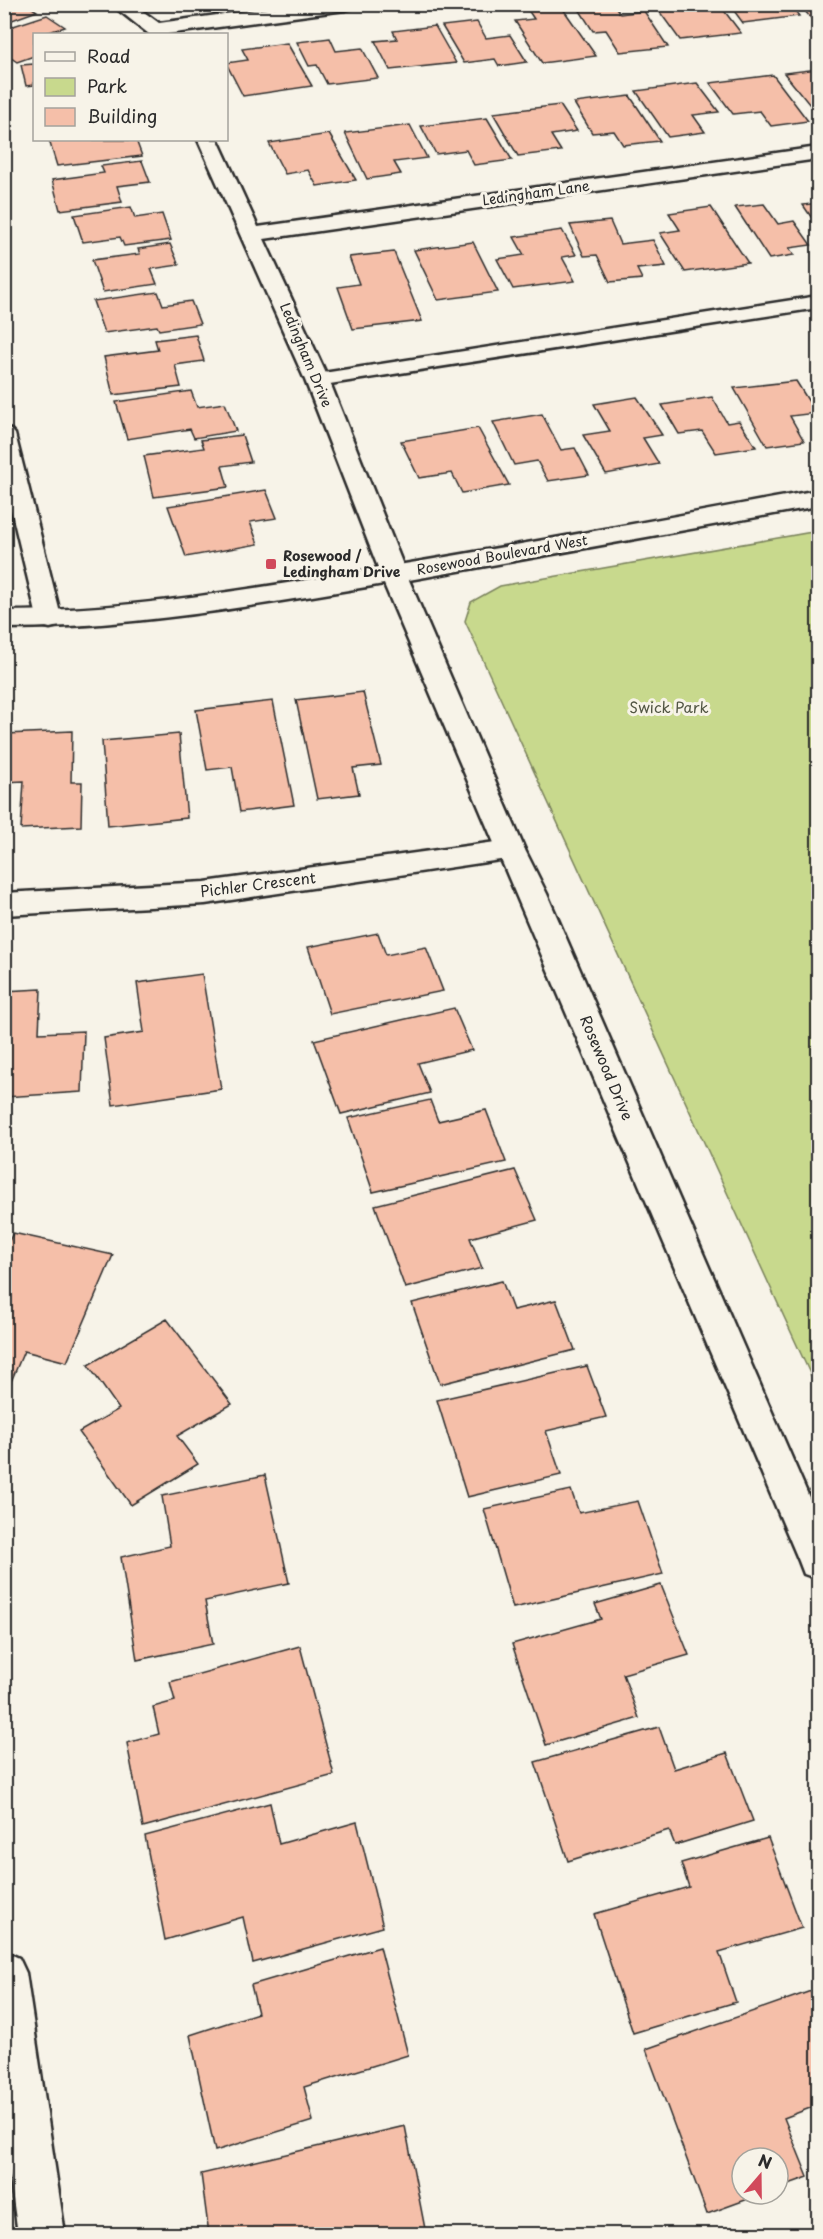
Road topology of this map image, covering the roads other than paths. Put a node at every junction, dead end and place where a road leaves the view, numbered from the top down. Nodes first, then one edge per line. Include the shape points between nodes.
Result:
1 (120, 4) edge
2 (345, 4) edge
3 (157, 32) edge
4 (208, 141) edge
5 (819, 153) edge
6 (253, 234) junction
7 (819, 302) edge
8 (318, 381) junction
9 (4, 434) edge
10 (819, 498) edge
11 (394, 575) junction
12 (4, 620) edge
13 (50, 621) junction
14 (510, 850) junction
15 (4, 904) edge
16 (819, 1561) edge
17 (4, 1973) edge
18 (42, 2235) edge

1 - 3 street
2 - 3 street
4 - 6 street, Ledingham Drive
5 - 6 street, Ledingham Lane
6 - 8 street, Ledingham Drive
7 - 8 lane
8 - 11 street, Ledingham Drive
9 - 13 lane
10 - 11 street, Rosewood Boulevard West
11 - 13 street, Rosewood Boulevard West
11 - 14 street, Rosewood Drive
12 - 13 street, Rosewood Boulevard West
14 - 15 street, Pichler Crescent via 205,893
14 - 16 street, Rosewood Drive
17 - 18 street

